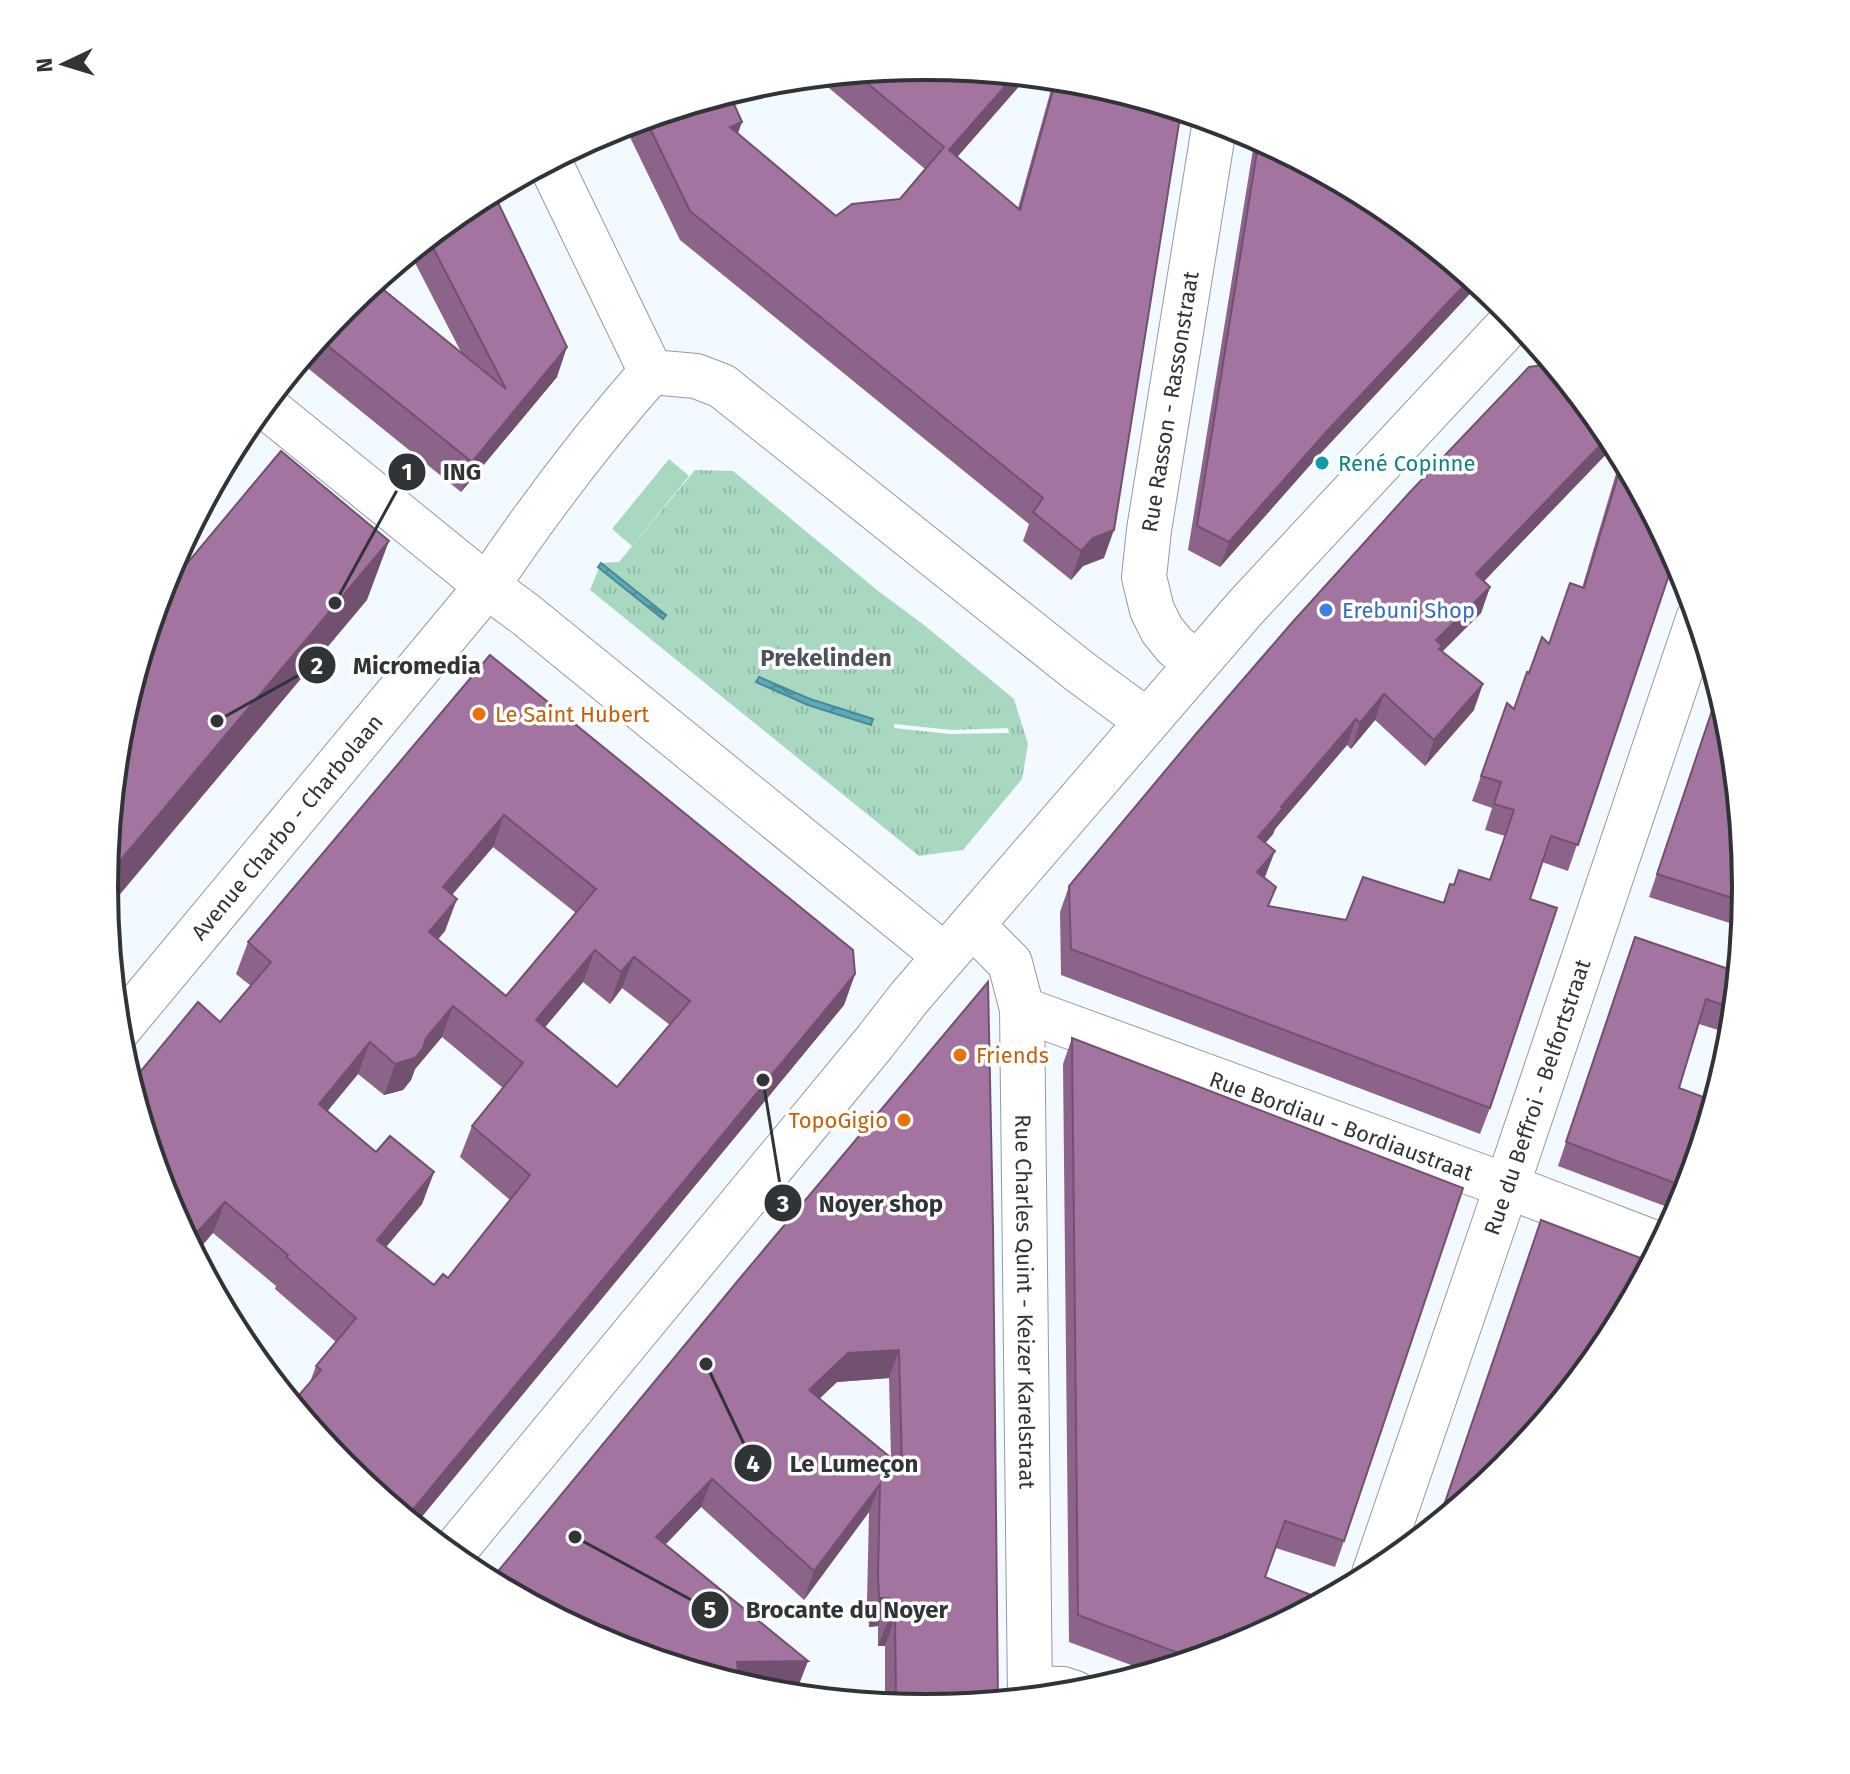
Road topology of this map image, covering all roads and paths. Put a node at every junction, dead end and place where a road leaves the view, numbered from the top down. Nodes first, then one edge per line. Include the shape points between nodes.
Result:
1 (1213, 133) edge
2 (554, 171) edge
3 (1506, 327) edge
4 (651, 372) junction
5 (273, 412) edge
6 (487, 586) junction
7 (1692, 637) edge
8 (1197, 663) junction
9 (1147, 721) junction
10 (958, 940) junction
11 (1022, 1009) junction
12 (129, 1016) edge
13 (1507, 1186) junction
14 (1650, 1241) edge
15 (459, 1545) edge
16 (1382, 1552) edge
17 (1030, 1687) edge

1 - 8 street, Rue Rasson - Rassonstraat via 1144,577 1162,630
2 - 4 street
3 - 8 street
4 - 6 street, Avenue Charbo - Charbolaan
4 - 9 street via 696,376 722,386
5 - 6 street, Rue Charles Quint - Keizer Karelstraat
6 - 10 street, Rue Charles Quint - Keizer Karelstraat
6 - 12 street, Avenue Charbo - Charbolaan
7 - 13 street, Rue du Beffroi - Belfortstraat
8 - 9 street
9 - 10 street
10 - 11 street, Rue Charles Quint - Keizer Karelstraat via 1010,963
10 - 15 street
11 - 13 street, Rue Bordiau - Bordiaustraat
11 - 17 street, Rue Charles Quint - Keizer Karelstraat
13 - 14 street, Rue Bordiau - Bordiaustraat
13 - 16 street, Rue du Beffroi - Belfortstraat

